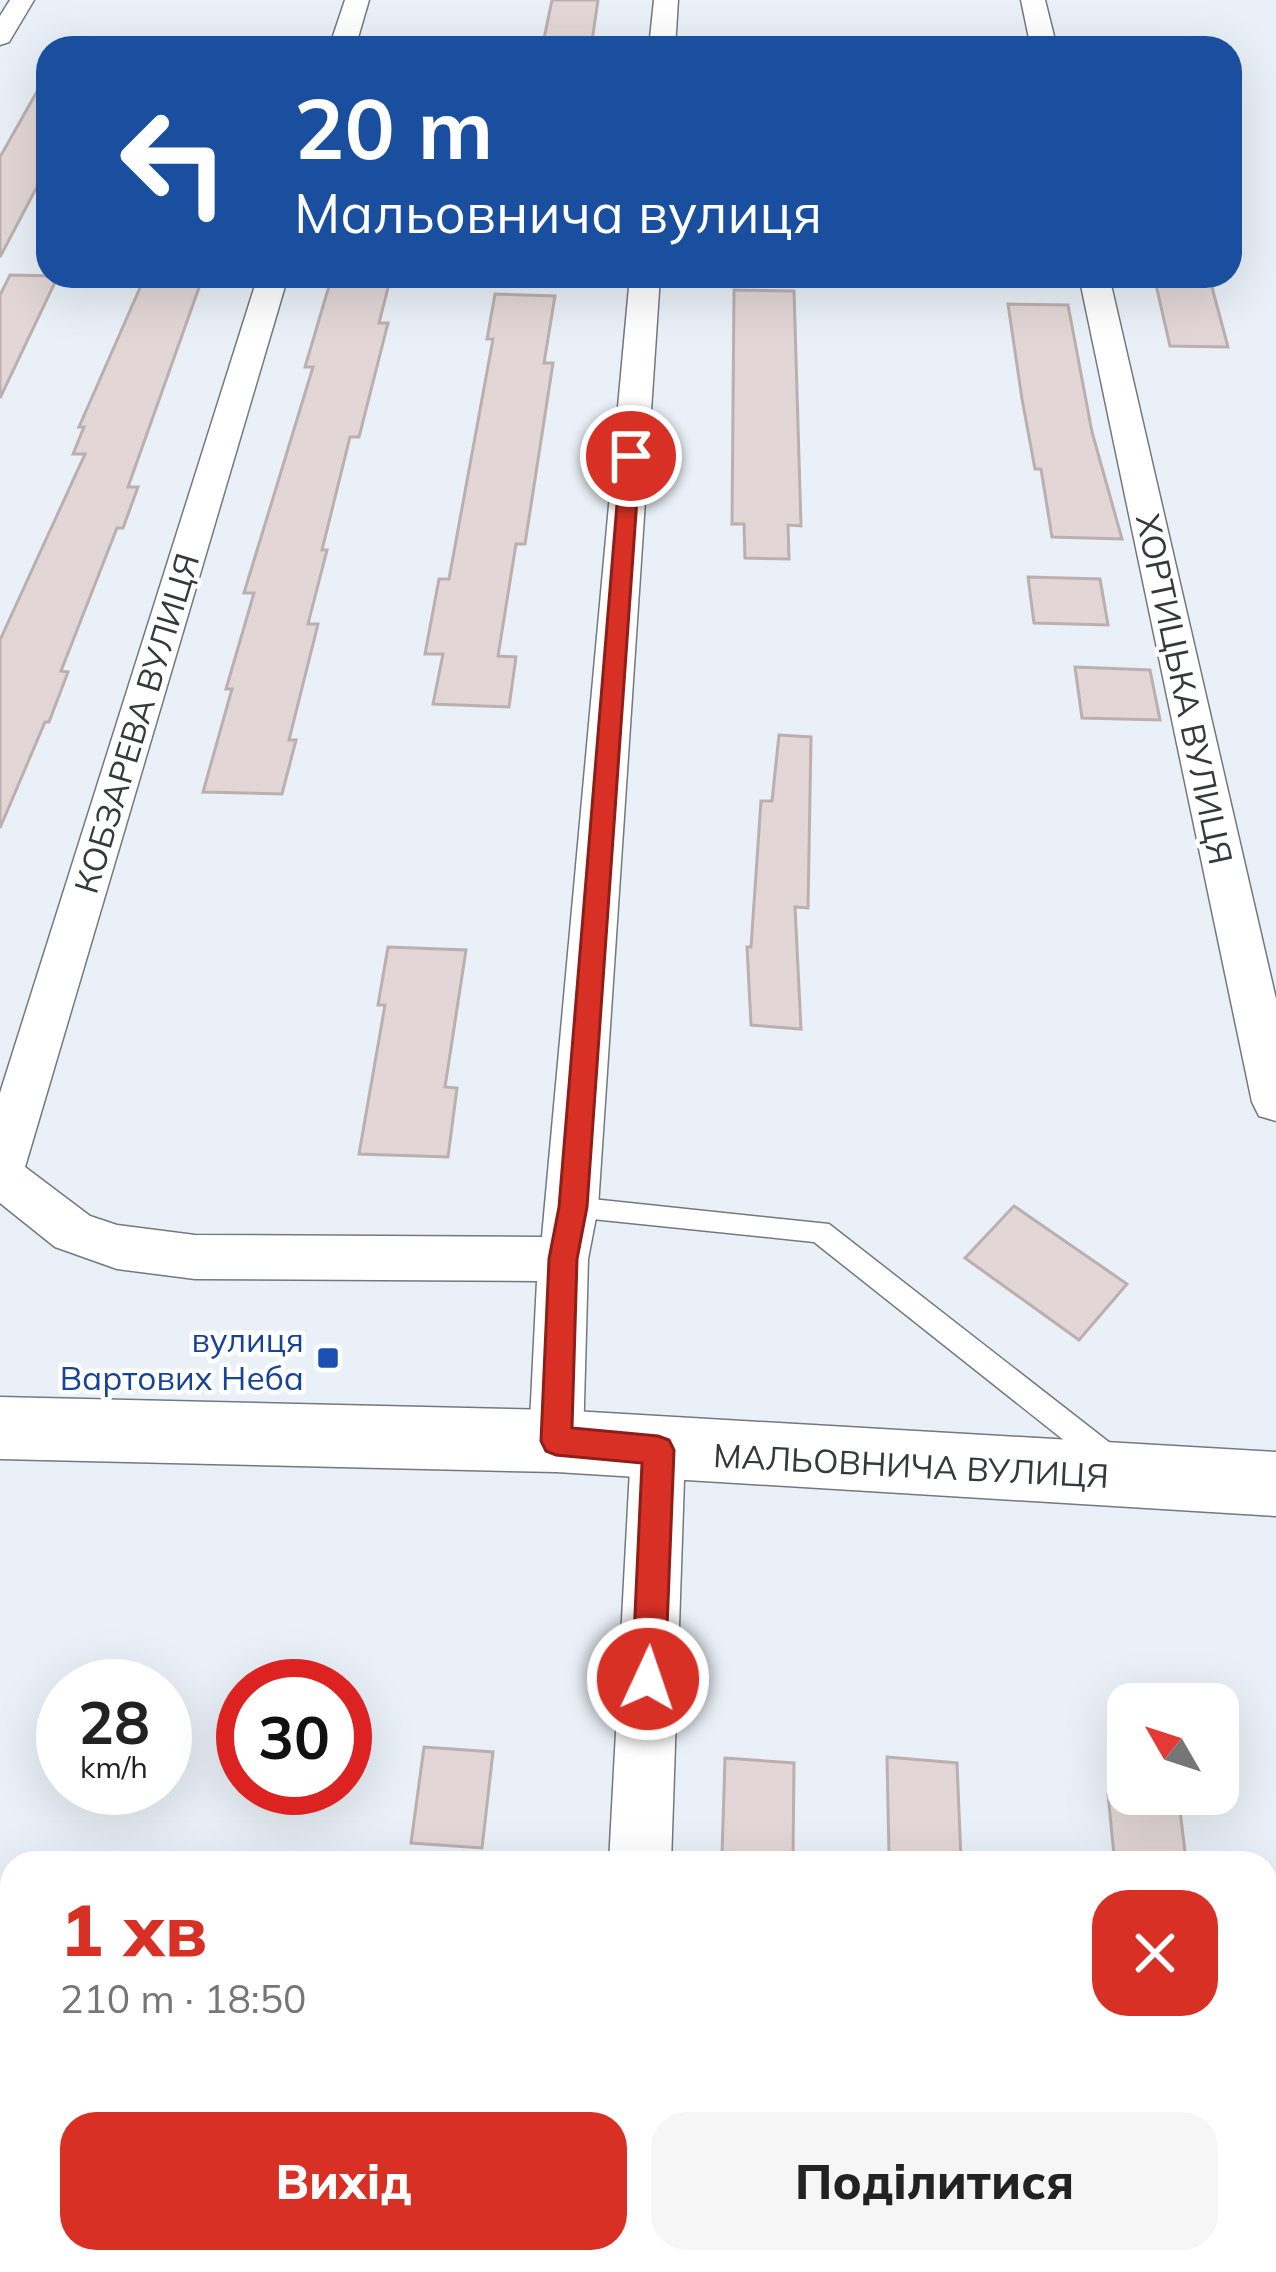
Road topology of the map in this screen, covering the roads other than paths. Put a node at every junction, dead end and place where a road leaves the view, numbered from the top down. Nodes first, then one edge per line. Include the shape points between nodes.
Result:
1 (22, 0) edge
2 (357, 0) edge
3 (666, 0) edge
4 (1033, 0) edge
5 (346, 36) edge
6 (663, 36) edge
7 (1041, 36) edge
8 (0, 37) edge
9 (270, 288) edge
10 (644, 288) edge
11 (1097, 288) edge
12 (1276, 1102) edge
13 (12, 1184) edge
14 (573, 1207) junction
15 (563, 1259) junction
16 (0, 1428) edge
17 (556, 1441) junction
18 (658, 1450) junction
19 (1133, 1479) junction
20 (1276, 1484) edge
21 (641, 1851) edge

1 - 8 street
2 - 5 street
3 - 6 street
4 - 7 street
9 - 13 street, КОБЗАРЕВА ВУЛИЦЯ
10 - 14 street
11 - 12 street, ХОРТИЦЬКА ВУЛИЦЯ
13 - 15 street via 73,1232 117,1247 195,1257
14 - 15 street
14 - 19 lane via 820,1232
15 - 17 street
16 - 17 street, МАЛЬОВНИЧА ВУЛИЦЯ
17 - 18 street, МАЛЬОВНИЧА ВУЛИЦЯ
18 - 19 street, МАЛЬОВНИЧА ВУЛИЦЯ
18 - 21 street
19 - 20 street, МАЛЬОВНИЧА ВУЛИЦЯ

